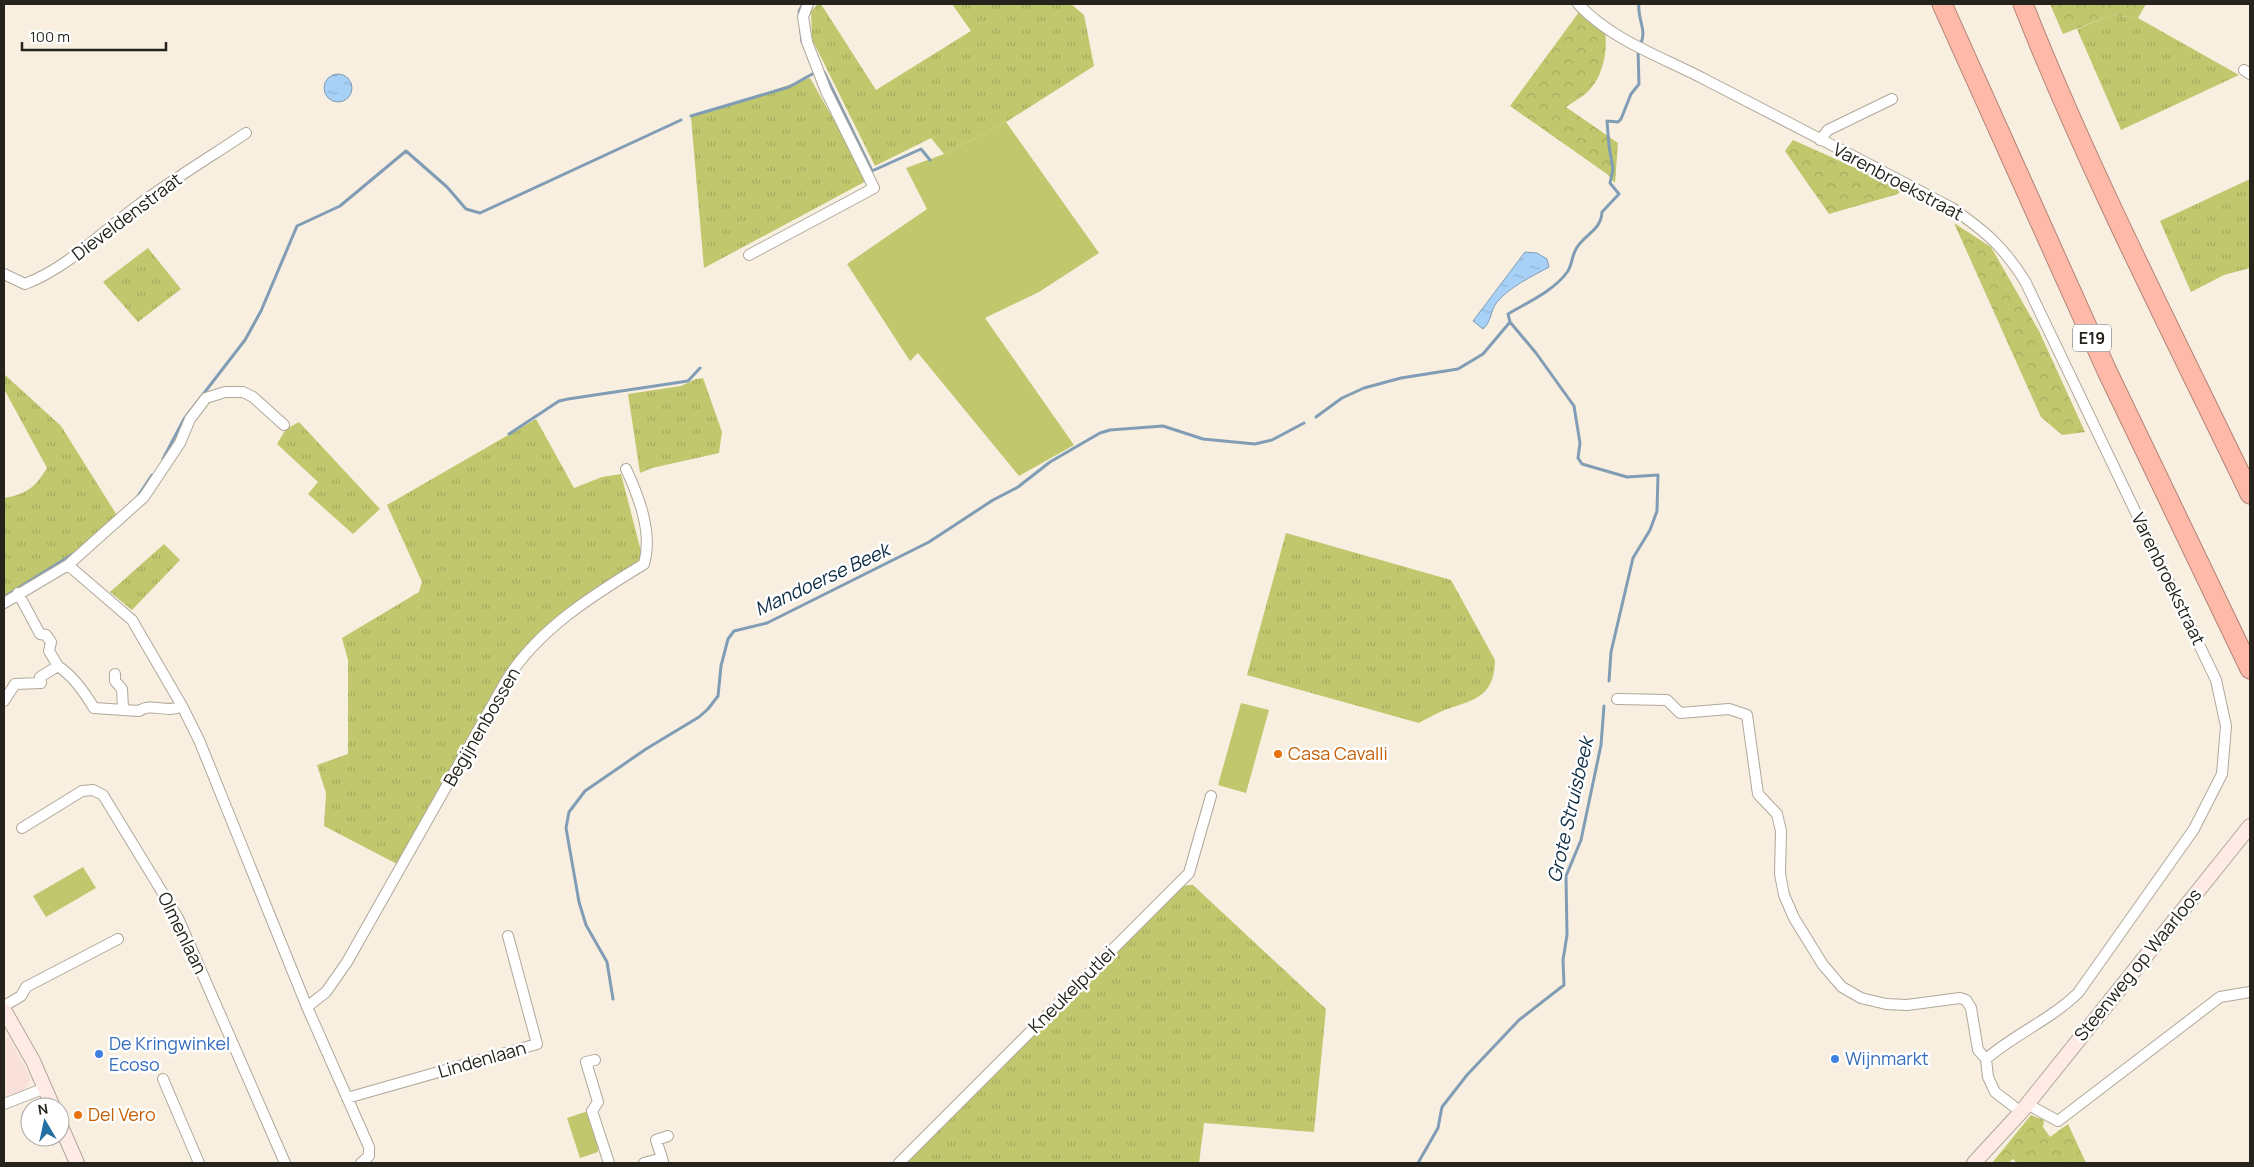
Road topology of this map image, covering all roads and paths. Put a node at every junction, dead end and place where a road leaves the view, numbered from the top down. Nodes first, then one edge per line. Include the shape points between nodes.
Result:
1 (808, 4) edge
2 (1578, 4) edge
3 (1942, 4) edge
4 (2023, 4) edge
5 (1892, 99) dead end
6 (246, 133) dead end
7 (1820, 140) junction
8 (749, 255) dead end
9 (4, 274) edge
10 (284, 425) dead end
11 (626, 469) dead end
12 (2250, 494) edge
13 (68, 565) junction
14 (18, 593) junction
15 (4, 603) edge
16 (58, 666) junction
17 (2250, 670) edge
18 (115, 674) dead end
19 (1617, 699) dead end
20 (4, 701) edge
21 (182, 706) junction
22 (123, 708) junction
23 (1211, 796) dead end
24 (2250, 826) edge
25 (22, 828) dead end
26 (508, 936) dead end
27 (118, 939) dead end
28 (2250, 992) edge
29 (4, 1006) edge
30 (307, 1007) junction
31 (4, 1010) edge
32 (1986, 1059) junction
33 (595, 1060) dead end
34 (163, 1079) dead end
35 (45, 1088) junction
36 (49, 1097) edge
37 (348, 1098) junction
38 (4, 1104) edge
39 (2024, 1108) junction
40 (668, 1136) dead end
41 (70, 1147) edge
42 (663, 1160) edge
43 (77, 1163) edge
44 (198, 1163) edge
45 (285, 1163) edge
46 (361, 1163) edge
47 (609, 1163) edge
48 (644, 1163) edge
49 (899, 1163) edge
50 (1974, 1163) edge

1 - 8 street via 803,17 807,42 826,91 874,188
2 - 7 street, Varenbroekstraat via 1613,34
3 - 17 highway, E19 via 2099,353
4 - 12 highway via 2137,259
5 - 7 street, Varenbroekstraat via 1828,130
6 - 9 street, Dieveldenstraat via 136,206 91,245 39,278 25,284
7 - 32 street, Varenbroekstraat via 1952,208 1988,234 2007,254 2025,281 2216,680 2226,726 2222,774 2194,830 2078,993 2060,1010 2007,1041
10 - 13 street via 253,396 243,392 224,392 206,398 144,497
11 - 30 street, Begijnenbossen via 638,498 647,536 644,564 567,615 518,663 350,958 326,992
13 - 14 street
13 - 21 street via 132,620
14 - 15 street
14 - 16 street via 40,634 46,635 51,642 49,651
16 - 20 street via 40,677 41,683 15,684
16 - 22 street via 82,688 94,708
18 - 22 street via 115,681 122,689
19 - 32 street via 1667,700 1680,713 1729,709 1747,715 1758,794 1777,814 1781,832 1780,874 1784,895 1823,965 1842,987 1861,998 1907,1005 1966,1000 1972,1008 1978,1050
21 - 22 street via 174,710 156,707 129,711
21 - 30 street via 200,740
23 - 49 street, Kneukelputlei via 1189,873
24 - 39 street, Steenweg op Waarloos
25 - 45 street, Olmenlaan via 82,791 93,790 103,795 178,918
26 - 37 street, Lindenlaan via 538,1044
27 - 29 street via 26,987 21,996
28 - 39 street via 2220,997 2058,1121
30 - 37 street
31 - 35 street
32 - 39 street via 1988,1077 1995,1092
33 - 47 street via 586,1062 598,1102 592,1111
34 - 44 street
35 - 36 street
35 - 38 street
37 - 46 street via 369,1147 369,1156
39 - 50 street, Steenweg op Waarloos
40 - 42 street via 656,1140
41 - 43 street
42 - 48 street

